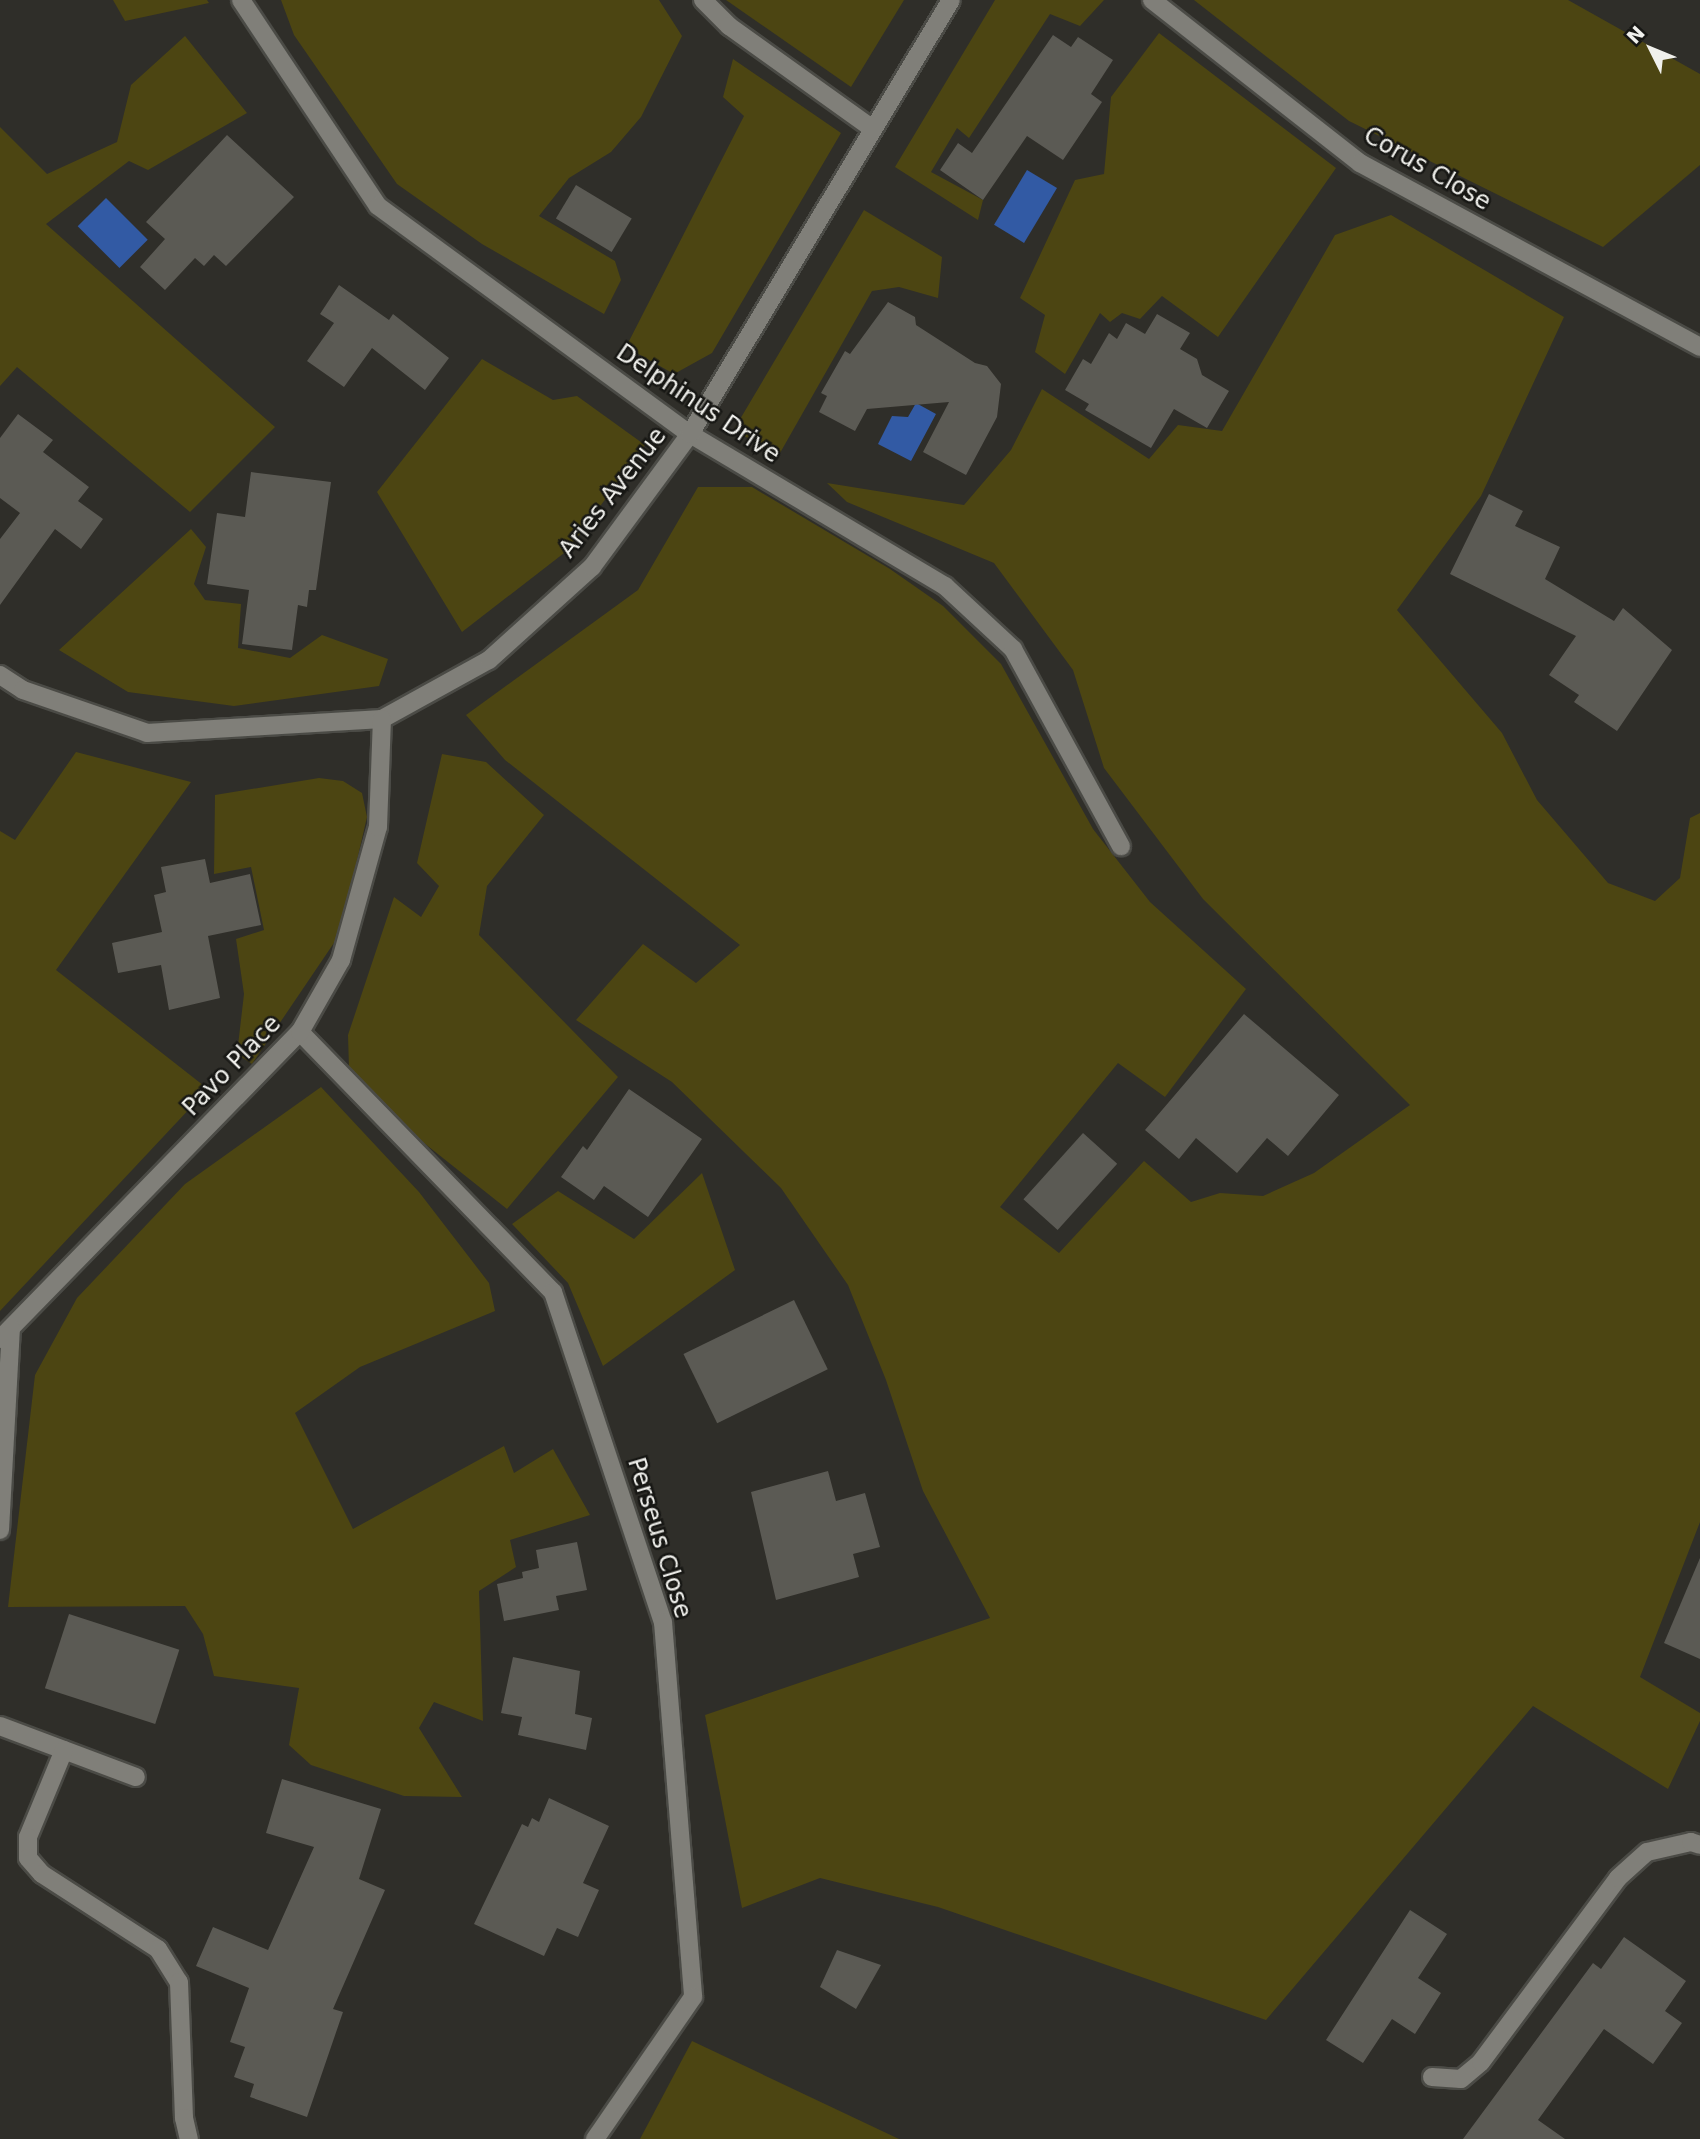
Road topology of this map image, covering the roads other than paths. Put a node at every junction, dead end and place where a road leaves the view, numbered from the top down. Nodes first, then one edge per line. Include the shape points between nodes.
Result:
1 (241, 0) edge
2 (703, 0) edge
3 (951, 0) edge
4 (1152, 0) edge
5 (873, 129) junction
6 (1700, 346) edge
7 (690, 434) junction
8 (0, 675) edge
9 (382, 719) junction
10 (1121, 846) dead end
11 (300, 1032) junction
12 (6, 1334) edge
13 (0, 1530) edge
14 (0, 1726) edge
15 (64, 1750) junction
16 (135, 1777) dead end
17 (1700, 1845) edge
18 (1432, 2077) dead end
19 (189, 2139) edge
20 (595, 2139) edge

1 - 7 street, Delphinus Drive via 378,206
2 - 5 street via 729,26
3 - 5 street, Aries Avenue
4 - 6 street, Corus Close via 1360,163
5 - 7 street, Aries Avenue
7 - 9 street, Aries Avenue via 592,567 489,660
7 - 10 street, Delphinus Drive via 945,586 1013,649
8 - 9 street, Aries Avenue via 23,690 147,733
9 - 11 street, Pavo Place via 378,827 341,960
11 - 12 street, Pavo Place
11 - 20 street, Perseus Close via 553,1292 663,1622 693,1997
12 - 13 street
14 - 15 street
15 - 16 street
15 - 19 street via 28,1838 28,1858 41,1874 158,1949 179,1982 184,2118
17 - 18 street via 1691,1842 1647,1852 1618,1878 1481,2062 1461,2079

